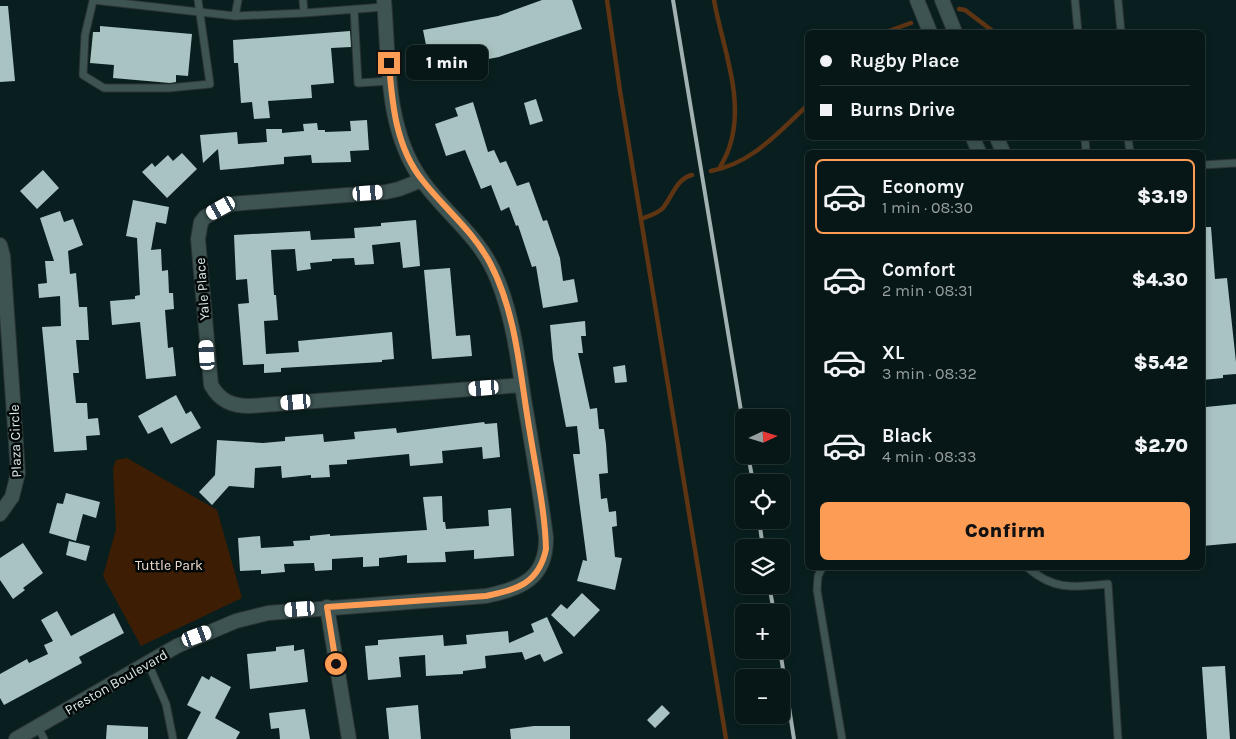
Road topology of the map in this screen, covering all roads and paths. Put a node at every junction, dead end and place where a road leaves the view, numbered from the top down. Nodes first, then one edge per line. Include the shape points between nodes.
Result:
1 (93, 0) edge
2 (198, 0) edge
3 (238, 0) edge
4 (303, 0) edge
5 (917, 0) edge
6 (942, 0) edge
7 (1075, 0) edge
8 (1118, 0) edge
9 (384, 4) edge
10 (354, 10) junction
11 (202, 11) junction
12 (304, 13) junction
13 (235, 16) junction
14 (929, 30) edge
15 (954, 30) edge
16 (1078, 30) edge
17 (1121, 30) edge
18 (390, 81) junction
19 (1236, 163) edge
20 (1205, 165) edge
21 (422, 180) junction
22 (0, 245) edge
23 (522, 384) junction
24 (0, 514) edge
25 (821, 570) edge
26 (1030, 570) edge
27 (327, 607) junction
28 (148, 663) junction
29 (41, 733) edge
30 (16, 739) edge
31 (173, 739) edge
32 (349, 739) edge
33 (842, 739) edge
34 (1118, 739) edge

1 - 11 lane
1 - 11 lane via 85,35 83,75 104,88 210,84
2 - 11 lane
3 - 13 lane
4 - 12 lane
5 - 14 street
6 - 15 street
7 - 16 lane
8 - 17 lane
9 - 10 lane
9 - 18 street
10 - 12 lane
10 - 18 lane via 358,83
11 - 13 lane
12 - 13 lane
18 - 21 street via 399,135
19 - 20 lane
21 - 23 street via 469,232 494,270 510,318
21 - 23 street, Yale Place via 386,192 231,204 205,218 201,222 198,239 211,385 228,402 250,406
22 - 24 street, Plaza Circle via 18,473 12,497
23 - 27 street, Preston Boulevard via 546,538 545,555 538,572 511,591 486,596
25 - 33 lane via 817,590
26 - 34 lane via 1044,581 1058,586 1108,584
27 - 28 street, Preston Boulevard via 250,616 197,636
27 - 32 street
28 - 29 street, Preston Boulevard
28 - 31 lane via 163,695
29 - 30 street, Preston Boulevard

